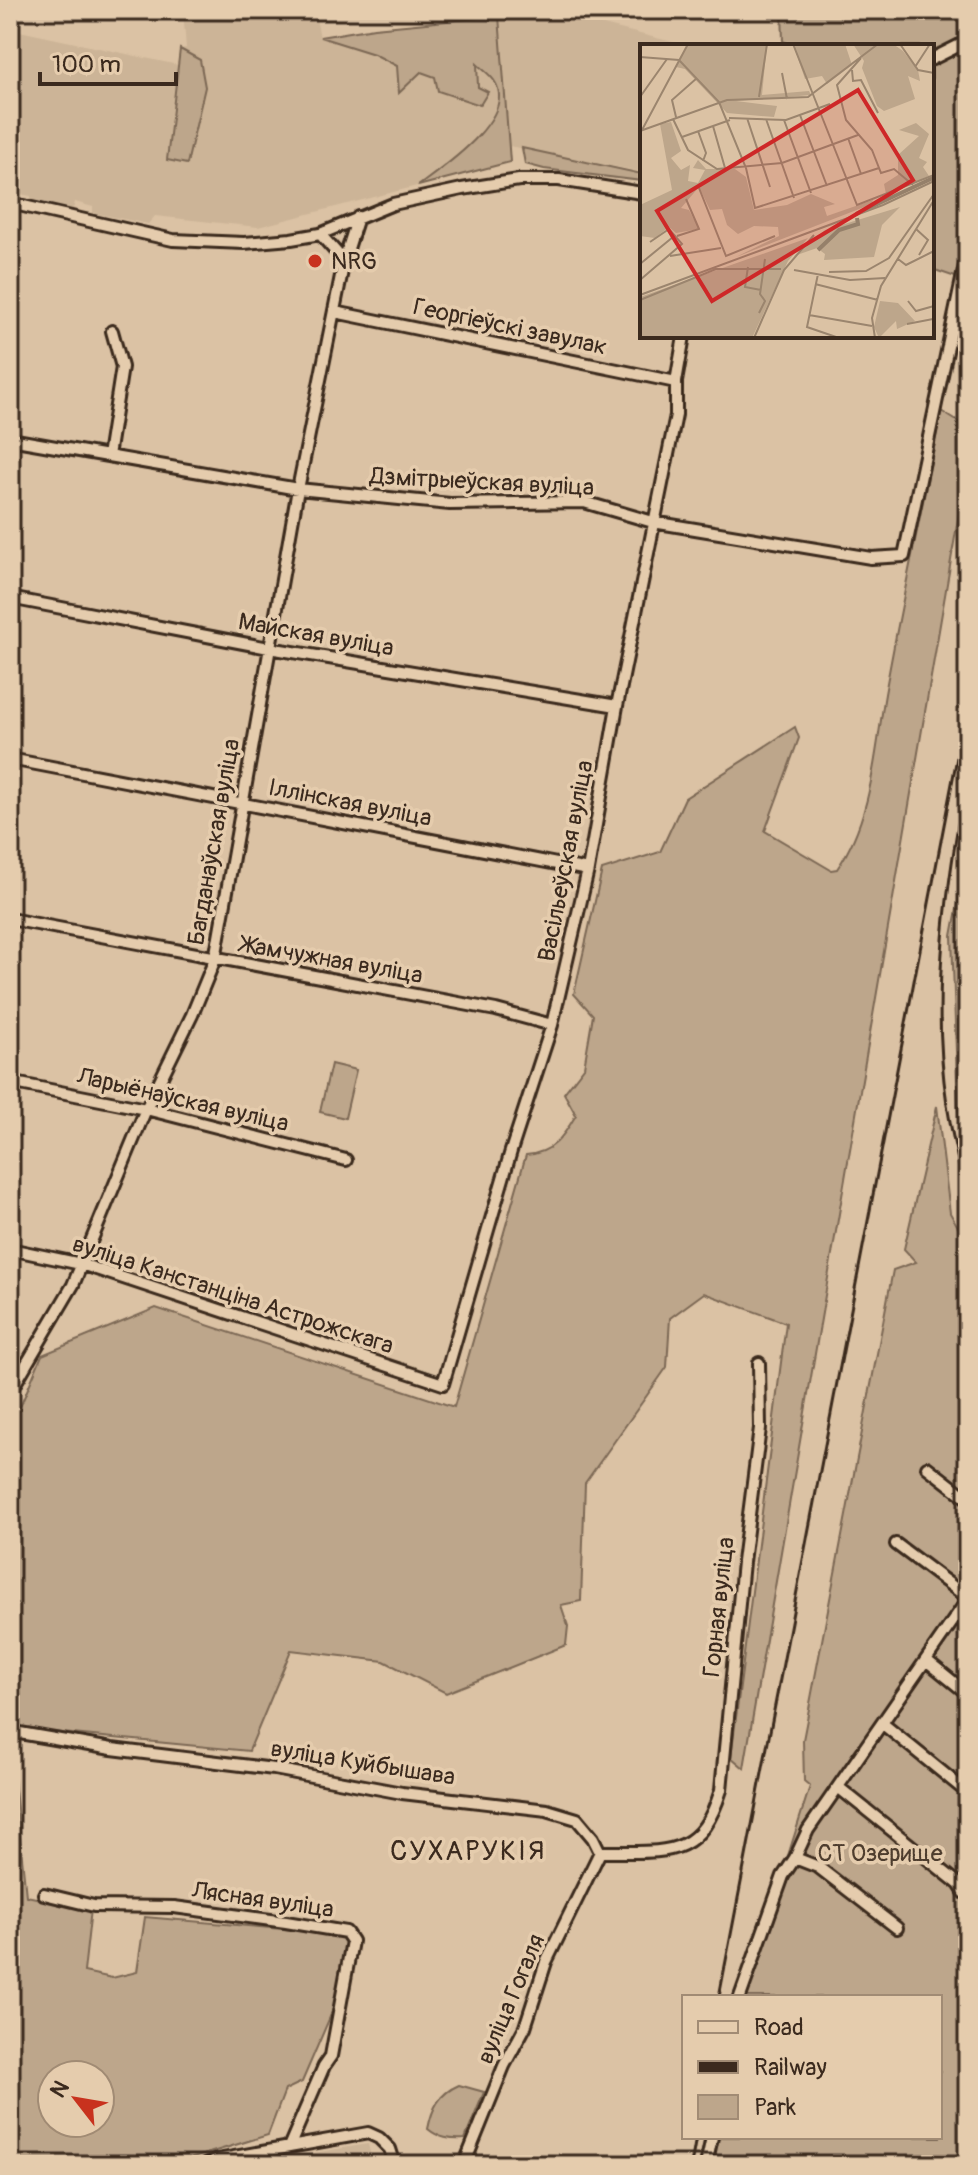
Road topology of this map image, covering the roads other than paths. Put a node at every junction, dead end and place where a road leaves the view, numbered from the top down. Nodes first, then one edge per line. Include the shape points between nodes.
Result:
1 (968, 41) edge
2 (934, 58) edge
3 (640, 193) edge
4 (10, 203) edge
5 (358, 217) junction
6 (320, 234) junction
7 (968, 251) edge
8 (344, 261) junction
9 (335, 312) junction
10 (112, 331) dead end
11 (684, 338) edge
12 (676, 382) junction
13 (10, 439) edge
14 (108, 456) junction
15 (298, 489) junction
16 (653, 522) junction
17 (10, 598) edge
18 (269, 648) junction
19 (617, 706) junction
20 (10, 759) edge
21 (241, 802) junction
22 (588, 870) junction
23 (10, 919) edge
24 (215, 959) junction
25 (552, 1025) junction
26 (10, 1082) edge
27 (146, 1109) junction
28 (346, 1160) dead end
29 (10, 1249) edge
30 (81, 1264) junction
31 (759, 1363) dead end
32 (443, 1384) joint
33 (10, 1392) edge
34 (927, 1467) dead end
35 (968, 1499) edge
36 (896, 1544) dead end
37 (968, 1598) edge
38 (926, 1660) junction
39 (968, 1694) edge
40 (883, 1724) junction
41 (14, 1732) dead end
42 (838, 1787) junction
43 (968, 1793) edge
44 (600, 1852) junction
45 (793, 1861) junction
46 (965, 1893) dead end
47 (44, 1894) dead end
48 (897, 1928) dead end
49 (741, 1995) edge
50 (712, 2139) edge
51 (289, 2147) junction
52 (205, 2165) edge
53 (395, 2165) edge
54 (464, 2165) edge
55 (706, 2165) edge

1 - 2 street
3 - 5 street via 559,180 519,180 393,204
4 - 6 street via 173,240 263,242
5 - 6 street
5 - 8 street, Багданаўская вуліца
6 - 8 street
7 - 16 street, Дзмітрыеўская вуліца via 904,556 871,558
8 - 9 street, Багданаўская вуліца
9 - 12 street, Георгіеўскі завулак
9 - 15 street, Багданаўская вуліца
10 - 14 street via 122,367
11 - 12 street, Васільеўская вуліца
12 - 16 street, Васільеўская вуліца via 676,415
13 - 14 street, Дзмітрыеўская вуліца
14 - 15 street, Дзмітрыеўская вуліца
15 - 16 street, Дзмітрыеўская вуліца via 450,504 584,502
15 - 18 street, Багданаўская вуліца
16 - 19 street, Васільеўская вуліца
17 - 18 street, Майская вуліца
18 - 19 street, Майская вуліца
18 - 21 street, Багданаўская вуліца
19 - 22 street, Васільеўская вуліца
20 - 21 street, Іллінская вуліца
21 - 22 street, Іллінская вуліца
21 - 24 street, Багданаўская вуліца
22 - 25 street, Васільеўская вуліца
23 - 24 street, Жамчужная вуліца
24 - 25 street, Жамчужная вуліца
24 - 27 street, Багданаўская вуліца
25 - 32 street, Васільеўская вуліца
26 - 27 street, Ларыёнаўская вуліца
27 - 28 street, Ларыёнаўская вуліца
27 - 30 street, Багданаўская вуліца
29 - 30 street, вуліца Канстанціна Астрожскага
30 - 32 street, вуліца Канстанціна Астрожскага
30 - 33 street, Багданаўская вуліца
31 - 44 street, Горная вуліца via 760,1428 721,1790 711,1820 688,1844
34 - 35 street
36 - 37 street
37 - 38 street
38 - 39 street
38 - 40 street
40 - 42 street
40 - 43 street
41 - 44 street, вуліца Куйбышава via 402,1793 547,1810 577,1819
42 - 45 street
42 - 46 street
44 - 54 street, вуліца Гогаля via 546,1962 525,2027
45 - 48 street via 818,1867
45 - 49 street
47 - 51 street, Лясная вуліца via 94,1906 174,1907 286,1922 338,1930 350,1937 331,2056
50 - 55 street
51 - 52 street
51 - 53 street via 368,2133 390,2149

